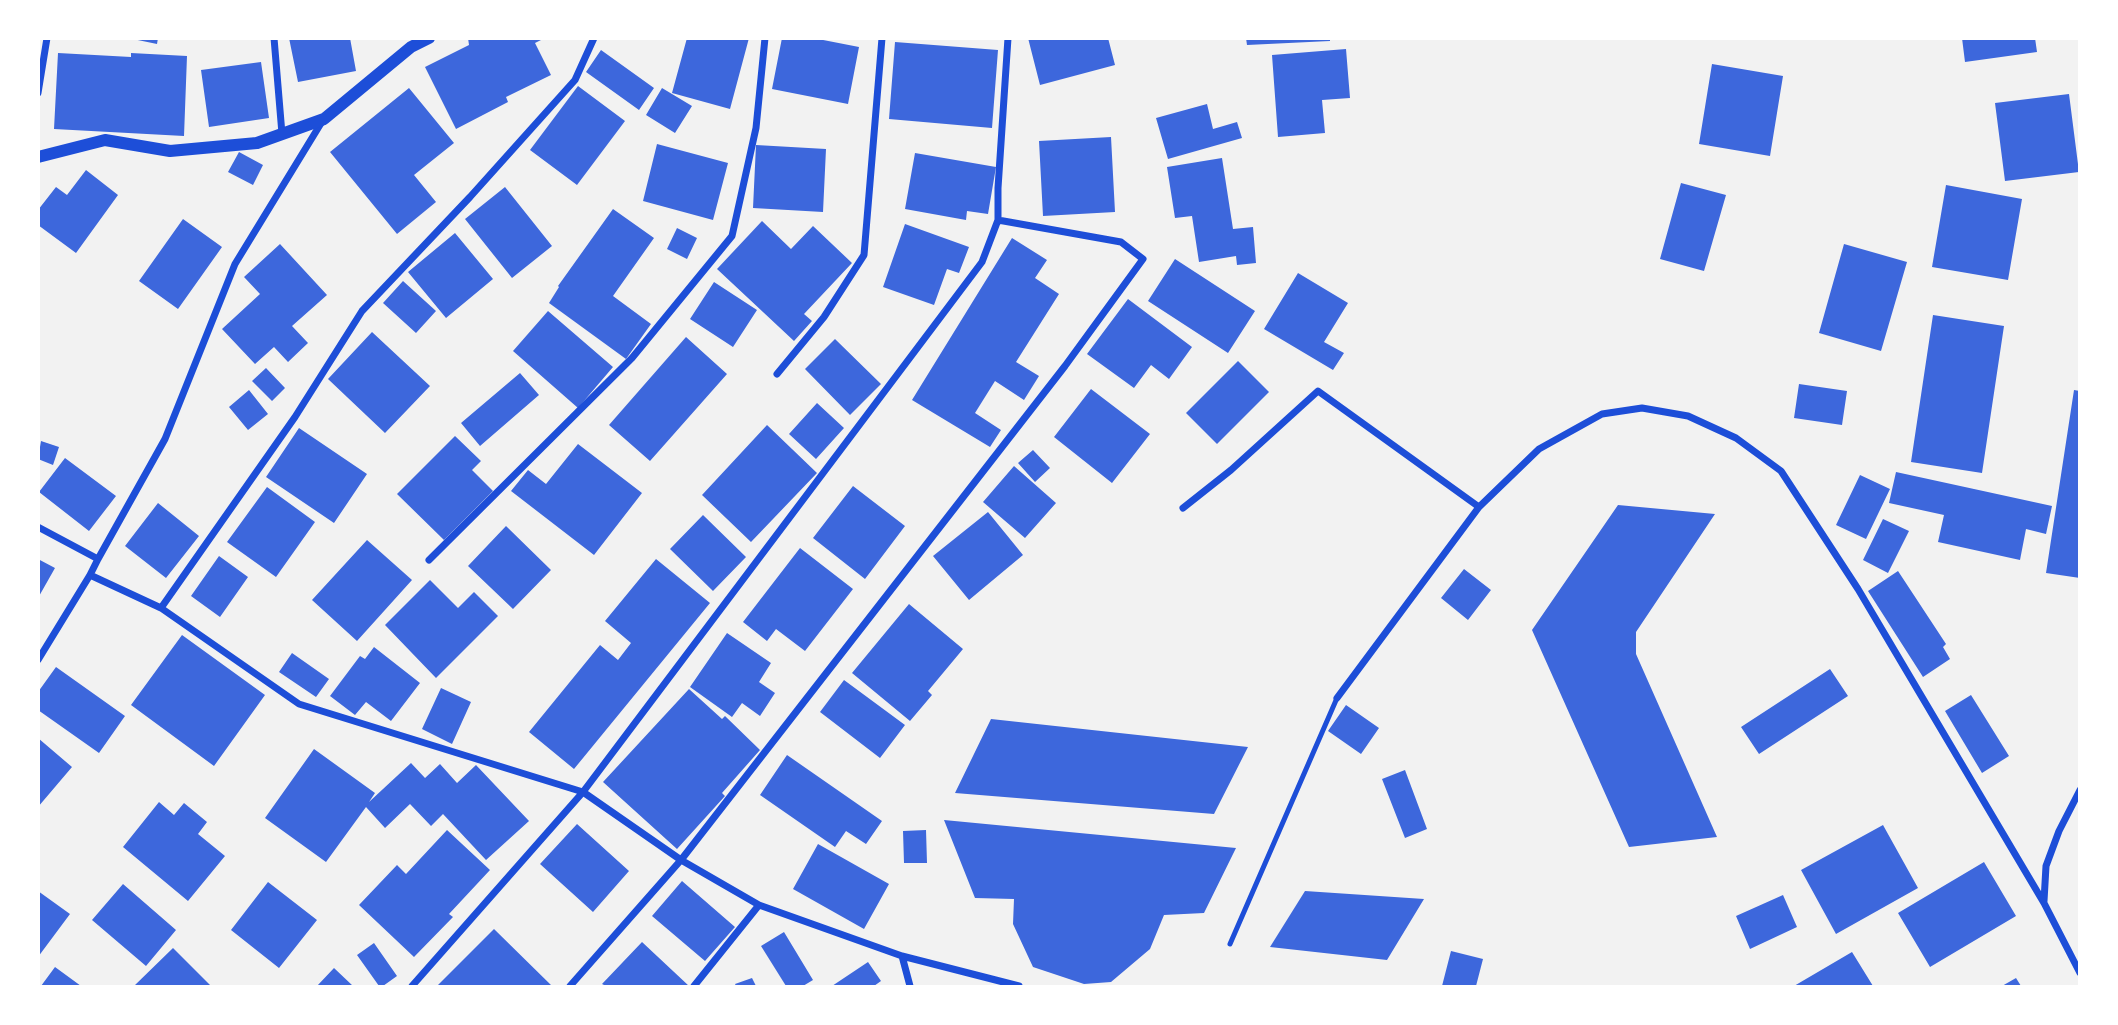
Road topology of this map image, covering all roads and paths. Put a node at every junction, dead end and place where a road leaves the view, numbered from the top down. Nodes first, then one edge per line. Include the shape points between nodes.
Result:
1 (47, 38) edge
2 (274, 38) edge
3 (429, 38) edge
4 (594, 38) edge
5 (765, 38) edge
6 (882, 38) edge
7 (1008, 38) edge
8 (38, 93) edge
9 (324, 119) junction
10 (282, 134) junction
11 (38, 157) edge
12 (998, 220) junction
13 (777, 374) dead end
14 (1479, 507) junction
15 (1183, 508) dead end
16 (38, 527) edge
17 (97, 559) junction
18 (429, 560) dead end
19 (90, 575) junction
20 (161, 608) junction
21 (38, 660) edge
22 (1337, 698) joint
23 (2080, 790) edge
24 (583, 792) junction
25 (681, 860) junction
26 (2044, 902) junction
27 (760, 905) junction
28 (1230, 944) dead end
29 (902, 956) junction
30 (2080, 973) edge
31 (412, 986) edge
32 (570, 986) edge
33 (694, 986) edge
34 (909, 986) edge
35 (1018, 986) edge

1 - 8 street
2 - 10 street
3 - 9 street via 411,47
4 - 20 street via 575,80 362,311
5 - 18 street via 756,128 732,236 632,358
6 - 13 street via 864,255 824,317
7 - 12 street
9 - 10 street
9 - 17 street via 235,264 165,439
10 - 11 street via 257,143 170,151 105,140
12 - 24 street via 982,262
12 - 25 street via 1121,243 1143,259
14 - 15 street via 1318,391
14 - 22 street
14 - 26 street via 1539,449 1602,414 1642,408 1688,416 1736,438 1781,471 1858,589
16 - 17 street
17 - 19 street
19 - 20 street
19 - 21 street
20 - 24 street via 299,704
22 - 28 lane
23 - 26 street via 2046,866
24 - 25 street
24 - 31 street
25 - 27 street
25 - 32 street
26 - 30 street
27 - 29 street
27 - 33 street
29 - 34 street
29 - 35 street

